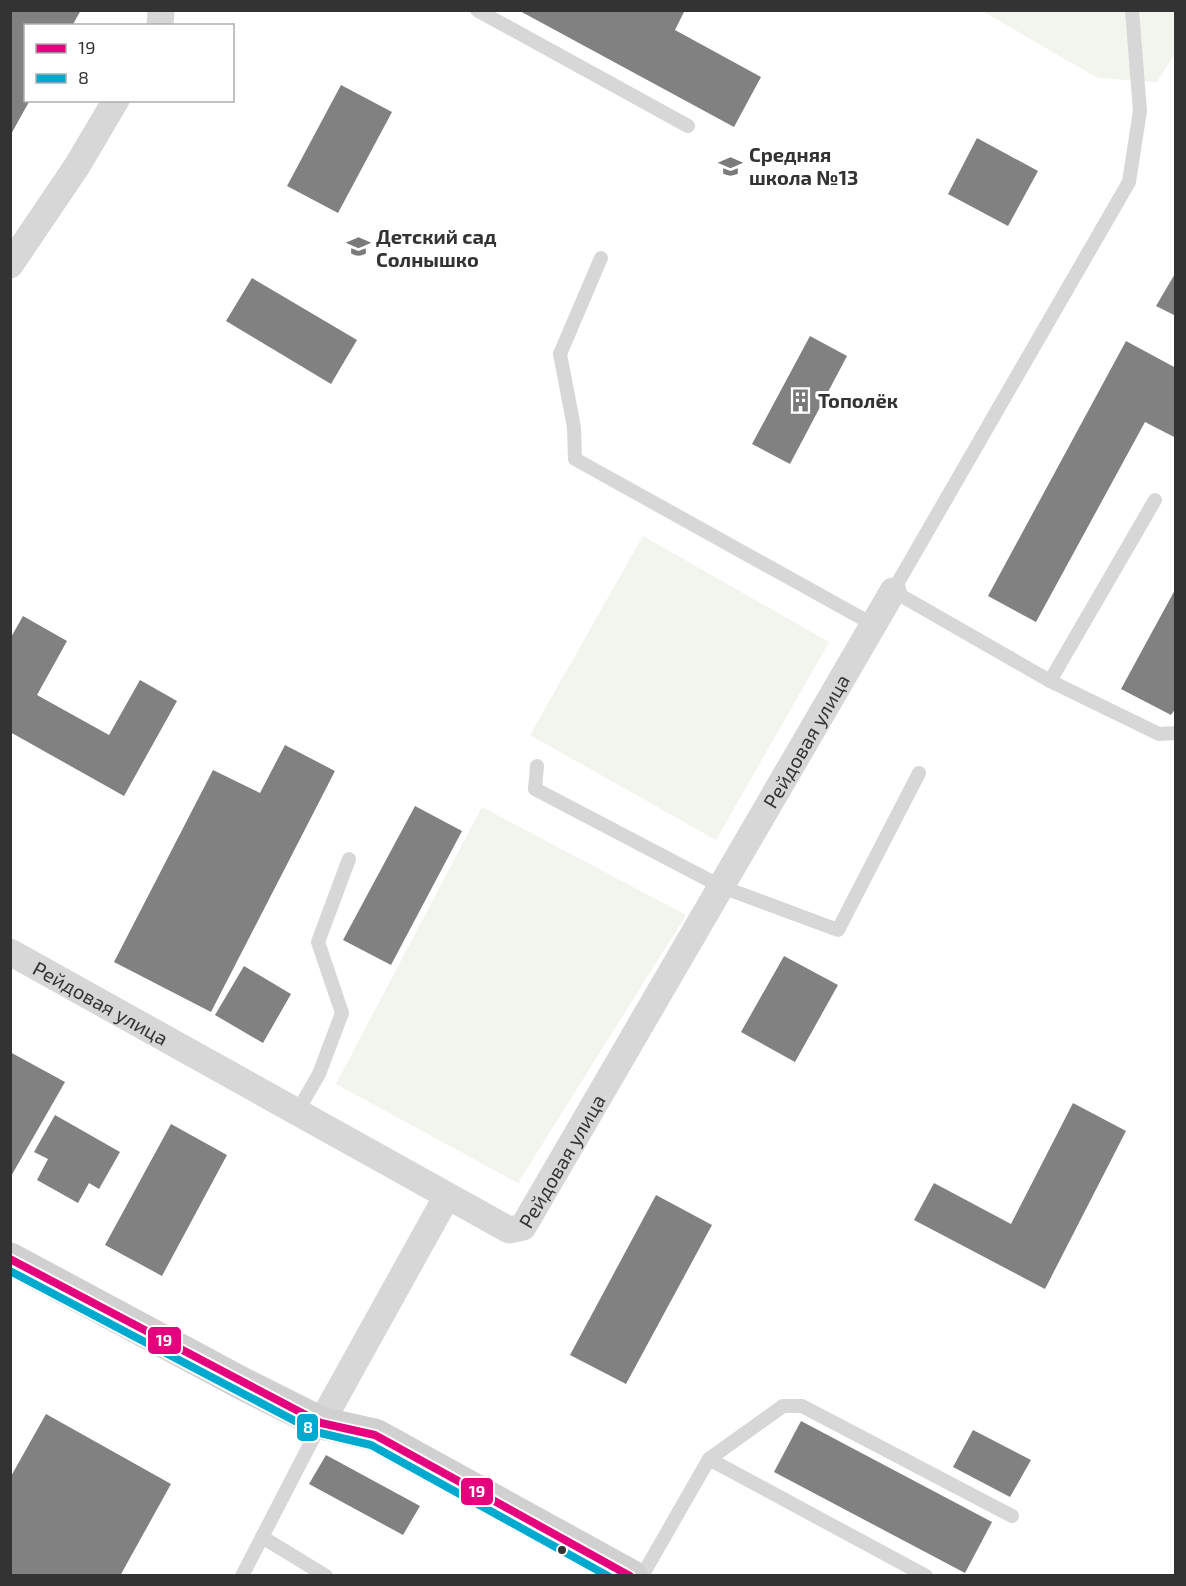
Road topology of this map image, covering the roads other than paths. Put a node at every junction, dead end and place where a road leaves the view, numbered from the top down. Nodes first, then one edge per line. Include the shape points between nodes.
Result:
1 (477, 10) edge
2 (1132, 10) edge
3 (115, 102) edge
4 (688, 126) dead end
5 (601, 258) dead end
6 (10, 265) edge
7 (1155, 500) dead end
8 (893, 591) junction
9 (874, 625) junction
10 (1050, 681) junction
11 (1176, 733) edge
12 (537, 766) dead end
13 (919, 773) dead end
14 (349, 859) dead end
15 (722, 887) junction
16 (10, 952) edge
17 (297, 1112) junction
18 (447, 1196) junction
19 (10, 1258) edge
20 (321, 1423) junction
21 (709, 1459) junction
22 (1012, 1516) dead end
23 (262, 1537) junction
24 (242, 1575) edge
25 (326, 1575) edge
26 (632, 1575) edge
27 (642, 1575) edge
28 (926, 1575) edge

1 - 4 lane
2 - 8 lane via 1140,111 1129,182
3 - 6 street
5 - 9 lane via 560,354 574,427 575,459
7 - 10 lane
8 - 9 street, Рейдовая улица
8 - 10 lane
9 - 15 street, Рейдовая улица
10 - 11 lane via 1159,735
12 - 15 lane via 535,789
13 - 15 lane via 838,930
14 - 17 lane via 318,942 342,1013 319,1074
15 - 18 street, Рейдовая улица via 523,1227 509,1230
16 - 17 street, Рейдовая улица
17 - 18 street, Рейдовая улица
18 - 20 street
19 - 20 main road
20 - 23 lane
20 - 26 main road via 375,1436
21 - 22 lane via 783,1406 802,1406
21 - 27 lane
21 - 28 lane
23 - 24 lane
23 - 25 lane

